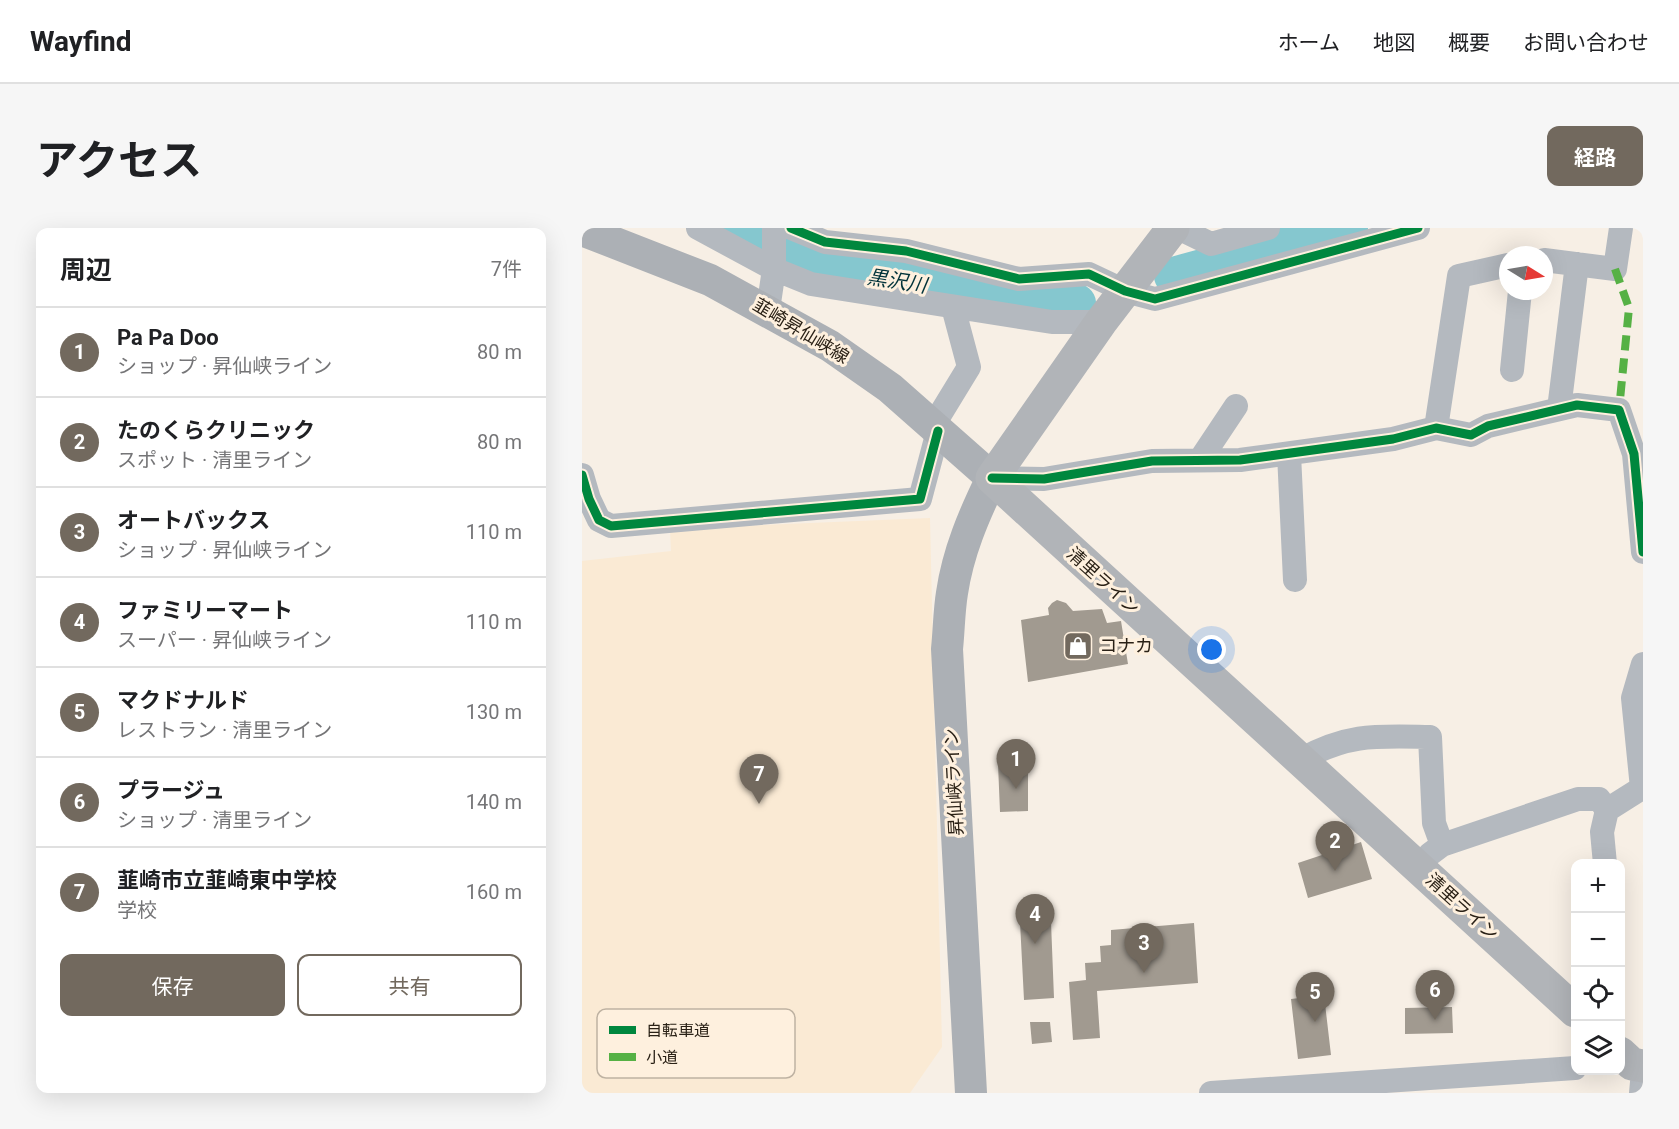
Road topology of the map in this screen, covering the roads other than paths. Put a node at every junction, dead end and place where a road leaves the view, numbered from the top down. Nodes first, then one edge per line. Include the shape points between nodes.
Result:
1 (698, 228) edge
2 (774, 228) edge
3 (791, 228) edge
4 (1173, 228) edge
5 (1178, 228) edge
6 (1268, 228) edge
7 (1418, 228) edge
8 (1621, 228) edge
9 (582, 230) edge
10 (1391, 231) edge
11 (1553, 261) edge
12 (1577, 264) junction
13 (1499, 267) edge
14 (774, 268) junction
15 (1125, 291) junction
16 (1519, 300) edge
17 (952, 307) junction
18 (768, 310) junction
19 (1101, 322) junction
20 (1512, 370) dead end
21 (1236, 406) dead end
22 (1559, 409) junction
23 (1436, 428) junction
24 (936, 429) junction
25 (1289, 454) junction
26 (1200, 460) junction
27 (582, 475) edge
28 (992, 478) junction
29 (1643, 552) edge
30 (1295, 580) dead end
31 (1643, 664) edge
32 (1299, 760) junction
33 (1607, 810) junction
34 (1442, 845) junction
35 (1605, 859) edge
36 (1415, 865) junction
37 (1571, 1007) edge
38 (1571, 1068) edge
39 (971, 1093) edge
40 (1211, 1093) edge

1 - 14 street
2 - 14 street
3 - 15 street via 825,242 906,251 1019,279 1089,274
4 - 15 highway
5 - 6 street via 1211,244
7 - 10 street
8 - 12 street via 1615,269
9 - 18 main road, 韮崎昇仙峡線 via 710,280
10 - 15 street via 1155,299
11 - 12 street
12 - 22 street
13 - 23 street via 1459,276
14 - 17 street via 811,284
14 - 18 street
15 - 19 highway
16 - 20 street
17 - 19 street via 1052,322
17 - 24 street via 969,367
18 - 24 main road, 韮崎昇仙峡線 via 881,382
19 - 28 highway
21 - 26 street
22 - 23 street via 1488,426 1471,435
22 - 29 street via 1577,405 1619,410 1634,454
23 - 25 street via 1394,439
24 - 27 street via 920,499 611,526 599,520
24 - 28 main road, 韮崎昇仙峡線
25 - 26 street
25 - 30 street
26 - 28 street via 1152,461 1044,479
28 - 32 highway, 清里ライン
28 - 39 main road, 昇仙峡ライン via 963,544 952,592 947,649
31 - 33 street via 1633,698 1642,788
32 - 34 street via 1339,742 1367,736 1430,737 1434,824
32 - 36 highway, 清里ライン
33 - 34 street via 1599,799 1578,799
33 - 35 street via 1602,832
34 - 36 street
36 - 37 highway, 清里ライン
38 - 40 street

